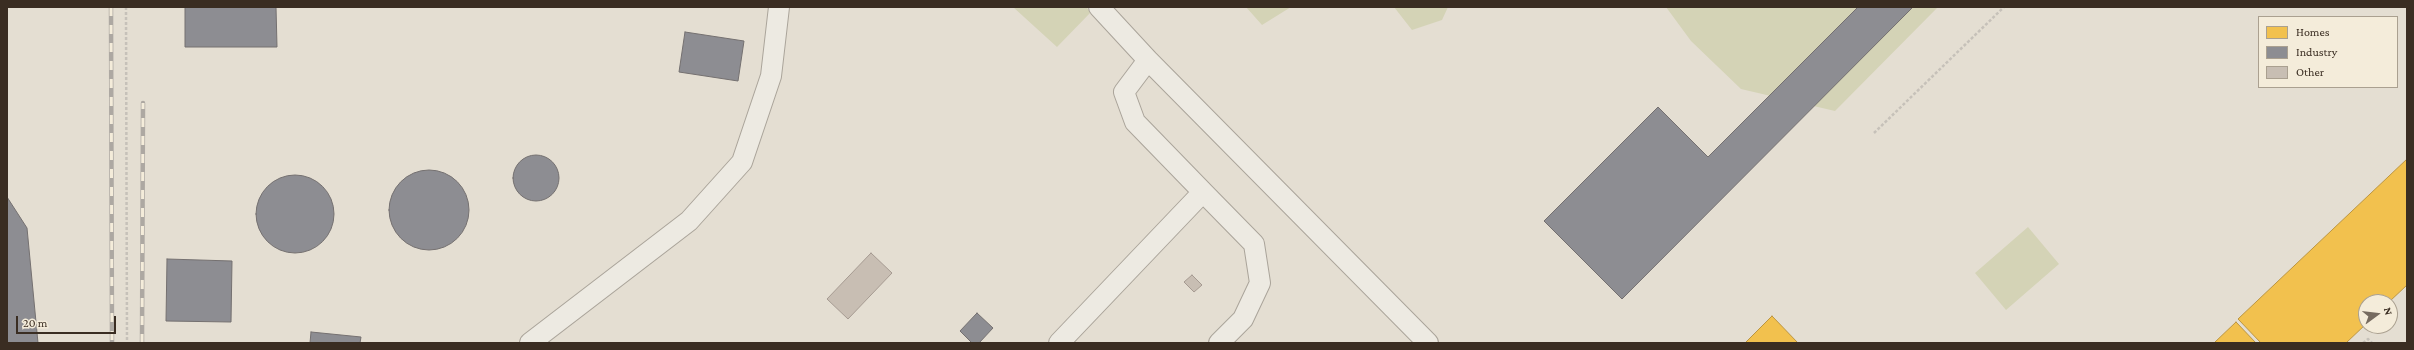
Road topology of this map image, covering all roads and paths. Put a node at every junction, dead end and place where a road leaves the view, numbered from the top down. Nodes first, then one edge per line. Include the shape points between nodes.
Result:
1 (126, 7) edge
2 (779, 7) edge
3 (1099, 7) edge
4 (2004, 7) edge
5 (1148, 60) junction
6 (1874, 133) dead end
7 (1203, 192) junction
8 (127, 343) edge
9 (530, 343) edge
10 (1059, 343) edge
11 (1219, 343) edge
12 (1428, 343) edge
13 (2363, 343) edge
14 (2372, 343) edge

1 - 8 path
2 - 9 lane via 771,76 742,162 689,221
3 - 5 lane
4 - 6 path
5 - 7 lane via 1124,92 1135,122
5 - 12 lane
7 - 10 lane
7 - 11 lane via 1254,244 1260,283 1243,319
13 - 14 path via 2368,339

